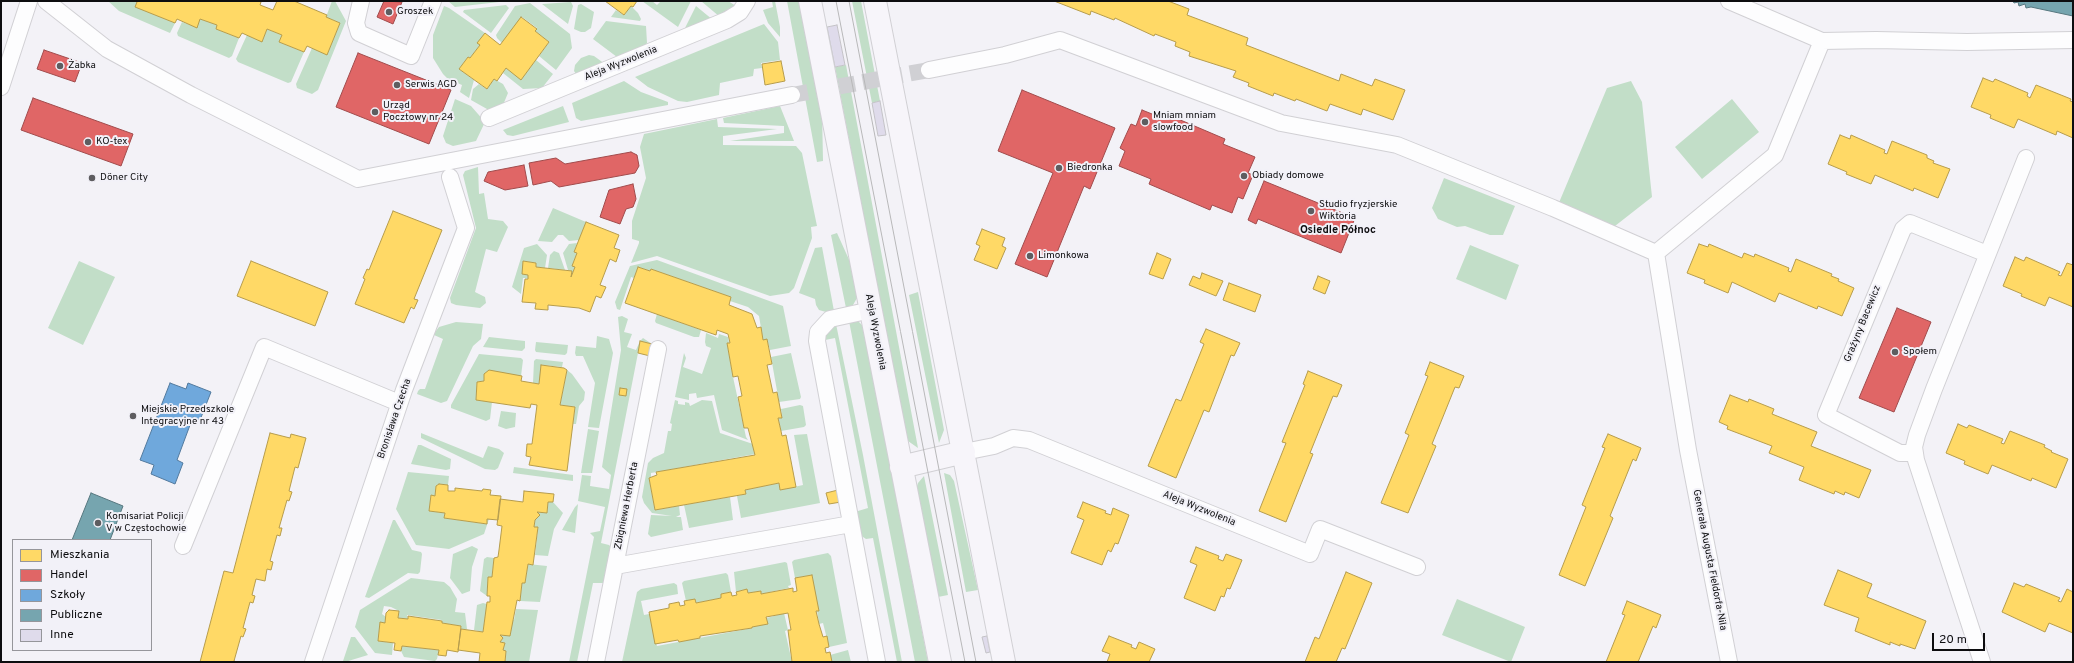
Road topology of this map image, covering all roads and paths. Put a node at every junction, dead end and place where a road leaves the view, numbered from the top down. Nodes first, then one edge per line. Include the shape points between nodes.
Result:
1 (29, 1) edge
2 (46, 1) edge
3 (362, 1) edge
4 (433, 1) edge
5 (747, 1) edge
6 (810, 1) edge
7 (875, 1) edge
8 (1729, 1) edge
9 (2073, 40) edge
10 (1822, 41) junction
11 (928, 70) tunnel mouth
12 (1, 87) edge
13 (792, 95) tunnel mouth
14 (489, 118) dead end
15 (2026, 158) dead end
16 (450, 177) dead end
17 (1656, 253) junction
18 (1987, 254) junction
19 (871, 310) junction
20 (658, 349) dead end
21 (399, 403) junction
22 (964, 452) junction
23 (1915, 453) junction
24 (901, 467) junction
25 (851, 524) junction
26 (183, 546) dead end
27 (614, 566) junction
28 (1417, 567) dead end
29 (313, 662) edge
30 (596, 662) edge
31 (877, 662) edge
32 (940, 662) edge
33 (1004, 662) edge
34 (1729, 662) edge
35 (1982, 662) edge

1 - 12 street
2 - 13 street via 107,49 358,179
3 - 4 street via 356,23 359,33 411,56
5 - 14 street, Aleja Wyzwolenia via 740,12 727,20
6 - 19 main road, Aleja Wyzwolenia
7 - 22 main road
8 - 10 street
9 - 10 street
10 - 17 street via 1775,155
11 - 17 street via 1005,55 1060,40 1280,123 1397,145
15 - 18 street
16 - 21 street, Bronisława Czecha via 466,228
17 - 34 street, Generała Augusta Fieldorfa-Nila via 1690,459
18 - 23 street via 1917,435
18 - 23 street, Grażyny Bacewicz via 1910,222 1903,228 1826,415 1900,453
19 - 24 main road, Aleja Wyzwolenia
19 - 25 street via 830,319 818,332 817,341
20 - 27 street, Zbigniewa Herberta
21 - 26 street via 264,347
21 - 29 street, Bronisława Czecha
22 - 24 main road
22 - 28 street, Aleja Wyzwolenia via 994,446 1013,438 1028,440 1310,554 1320,529
22 - 33 main road
23 - 35 street
24 - 32 main road, Aleja Wyzwolenia
25 - 27 street
25 - 31 street
27 - 30 street, Zbigniewa Herberta

